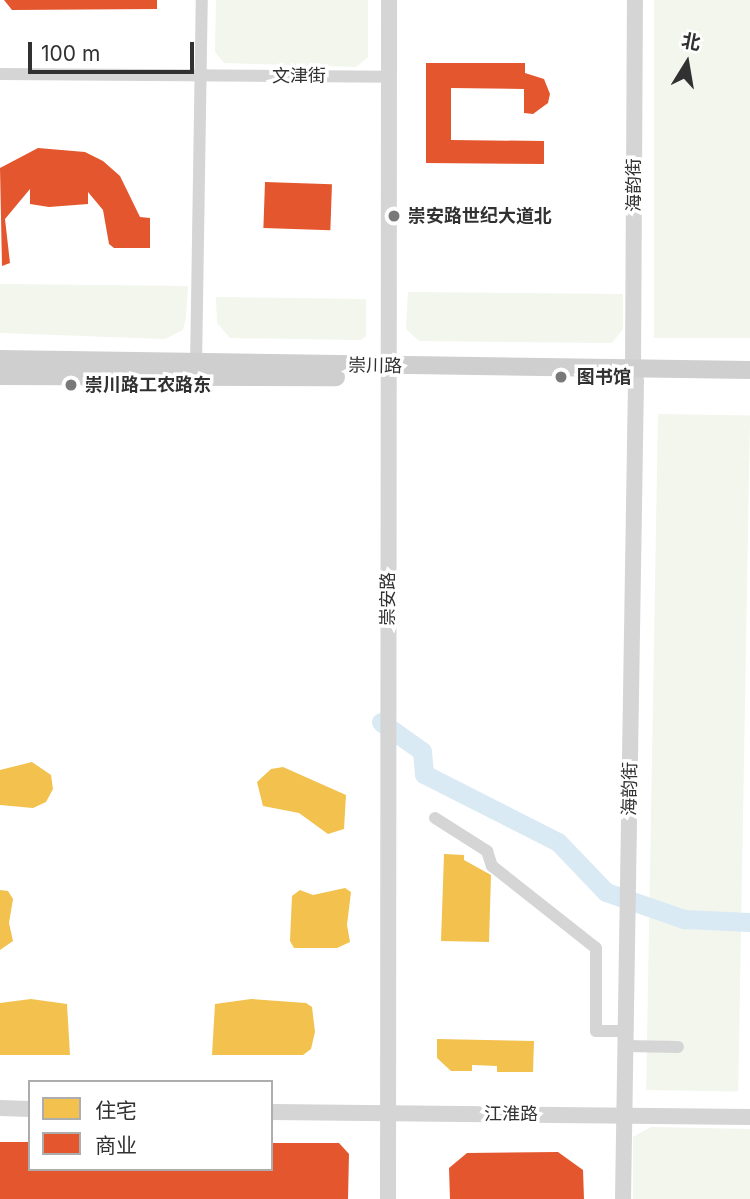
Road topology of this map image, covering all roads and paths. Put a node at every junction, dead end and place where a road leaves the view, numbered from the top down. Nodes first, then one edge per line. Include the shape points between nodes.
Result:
1 (202, 0) edge
2 (389, 0) edge
3 (635, 0) edge
4 (0, 74) edge
5 (201, 76) junction
6 (389, 77) junction
7 (0, 359) edge
8 (196, 368) junction
9 (750, 370) edge
10 (388, 372) junction
11 (634, 375) junction
12 (0, 376) edge
13 (750, 382) edge
14 (435, 818) dead end
15 (626, 1038) junction
16 (678, 1047) dead end
17 (0, 1108) edge
18 (28, 1109) edge
19 (273, 1112) edge
20 (388, 1113) junction
21 (624, 1115) junction
22 (750, 1117) edge
23 (388, 1199) edge
24 (624, 1199) edge

1 - 5 street
2 - 6 street, 崇安路
3 - 11 street, 海韵街
4 - 5 street, 文津街
5 - 6 street, 文津街
5 - 8 street
6 - 10 street, 崇安路
7 - 8 main road, 崇川路
8 - 10 main road, 崇川路
8 - 12 main road, 崇川路
9 - 11 main road, 崇川路
10 - 11 main road, 崇川路
10 - 20 street, 崇安路
11 - 13 main road, 崇川路
11 - 15 street, 海韵街
14 - 15 street via 487,851 492,866 596,948 596,1031
15 - 16 street
15 - 21 street, 海韵街
17 - 18 street
19 - 20 street, 江淮路
20 - 21 street, 江淮路
20 - 23 street, 崇安路
21 - 22 street, 江淮路
21 - 24 street, 海韵街

